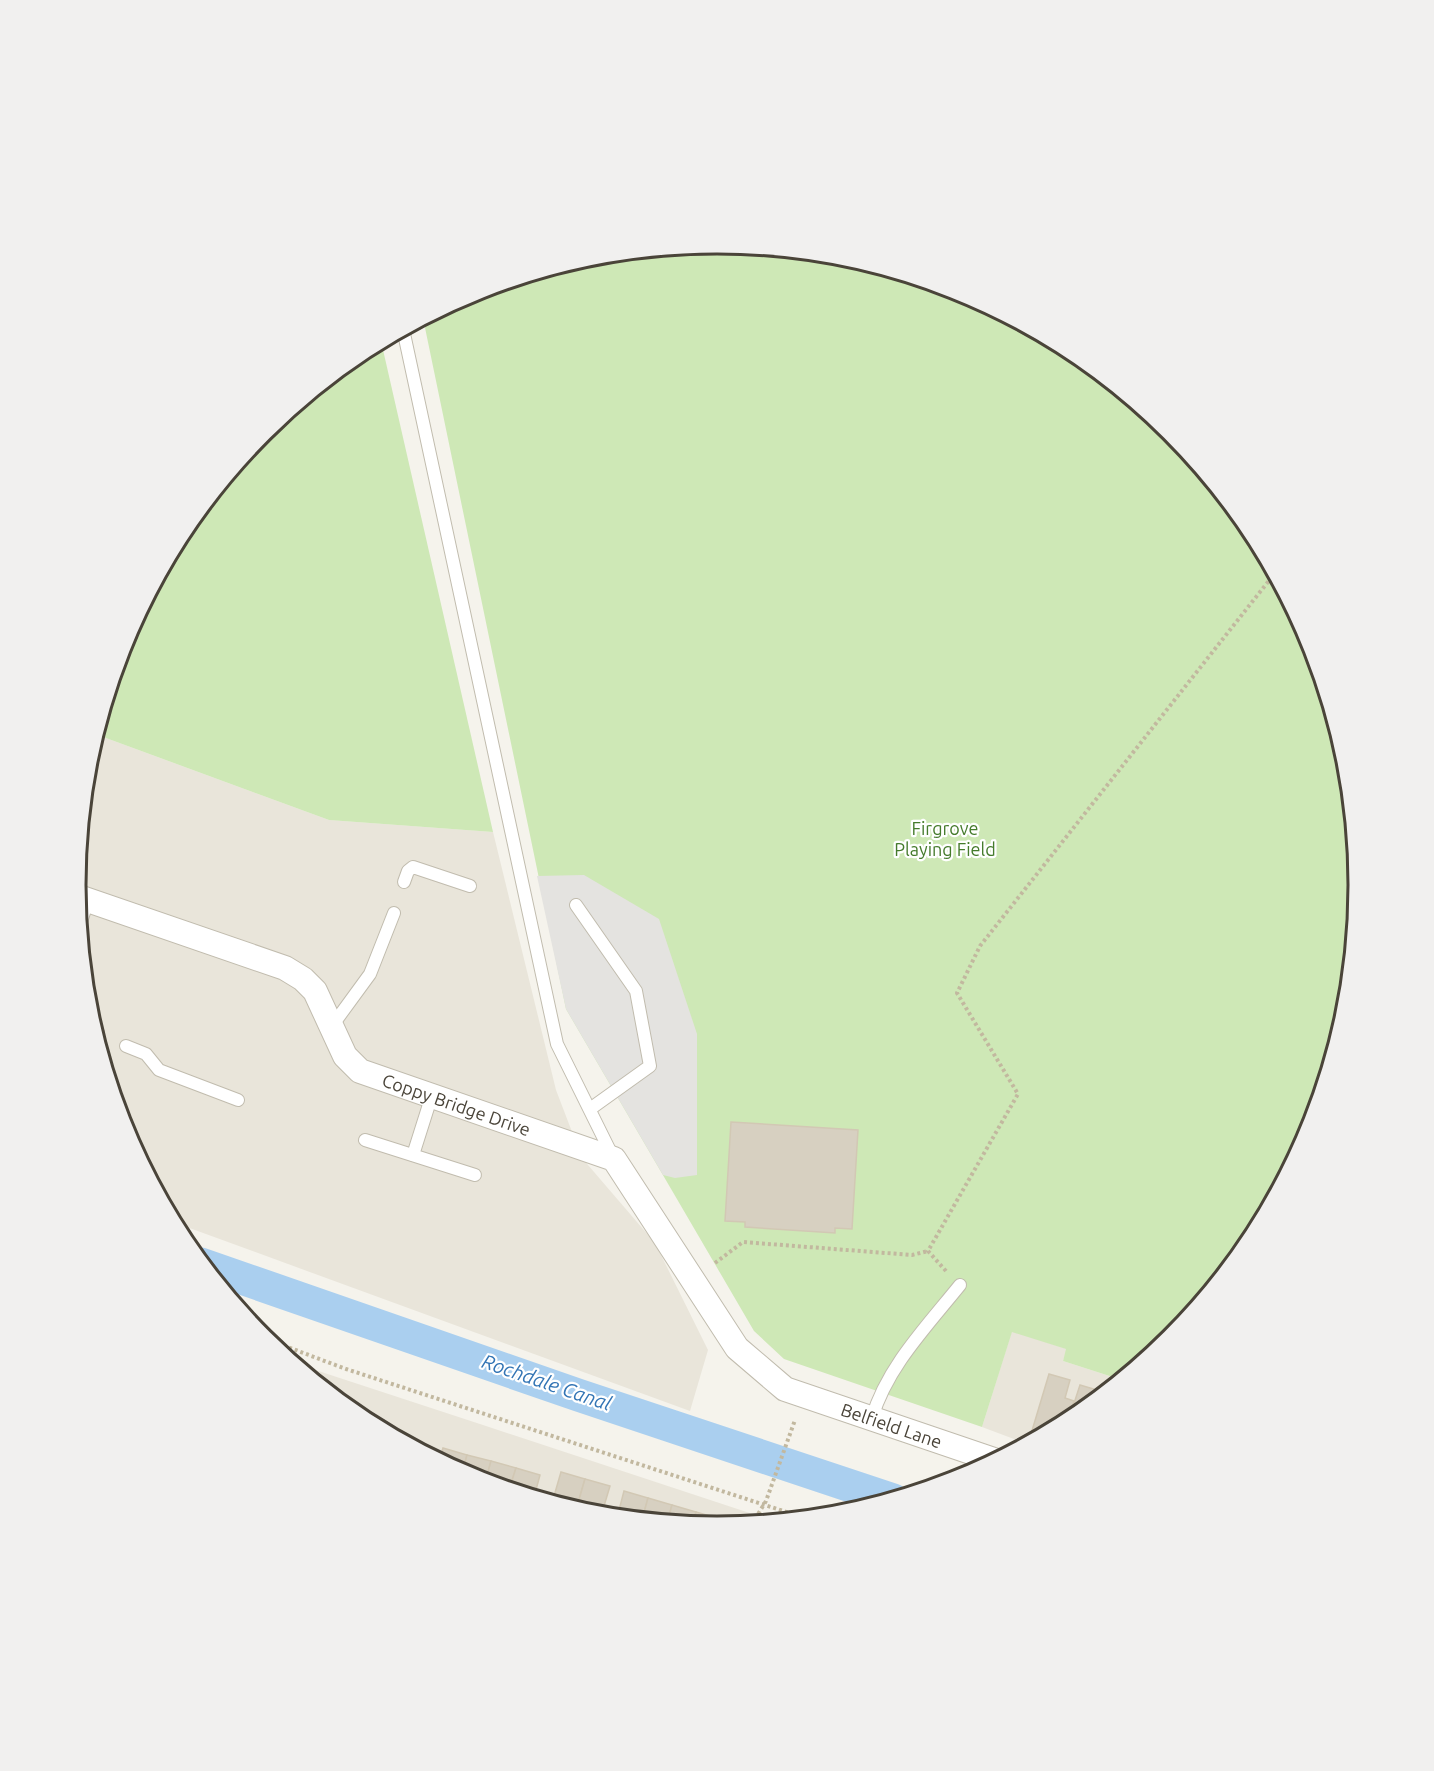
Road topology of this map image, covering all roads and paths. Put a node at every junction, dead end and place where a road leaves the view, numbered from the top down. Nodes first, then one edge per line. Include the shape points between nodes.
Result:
1 (405, 337) edge
2 (1269, 580) edge
3 (404, 882) dead end
4 (470, 886) dead end
5 (86, 899) edge
6 (576, 906) dead end
7 (394, 912) dead end
8 (332, 1026) junction
9 (126, 1046) dead end
10 (432, 1095) junction
11 (238, 1100) dead end
12 (590, 1109) junction
13 (365, 1140) dead end
14 (413, 1155) junction
15 (614, 1159) junction
16 (475, 1175) dead end
17 (928, 1251) junction
18 (693, 1279) junction
19 (960, 1285) joint
20 (286, 1346) edge
21 (872, 1418) junction
22 (792, 1429) dead end
23 (985, 1457) edge
24 (764, 1503) junction
25 (791, 1513) edge
26 (757, 1516) edge

1 - 12 lane via 557,1044
2 - 17 path via 980,946 957,993 1018,1094
3 - 4 lane via 413,867
5 - 8 street, Coppy Bridge Drive via 285,968 315,991
6 - 12 lane via 636,991 650,1066
7 - 8 lane via 370,974
8 - 10 street, Coppy Bridge Drive via 345,1056 360,1071
9 - 11 lane via 146,1054 159,1070
10 - 14 lane
10 - 15 street, Coppy Bridge Drive
12 - 15 lane
13 - 14 lane
14 - 16 lane
15 - 18 street
17 - 18 path via 912,1255 743,1242
17 - 19 path
18 - 21 street, Belfield Lane via 737,1348 785,1389
19 - 21 lane via 905,1353 877,1399
20 - 24 path
21 - 23 street, Belfield Lane
22 - 24 path
24 - 25 path
24 - 26 path

